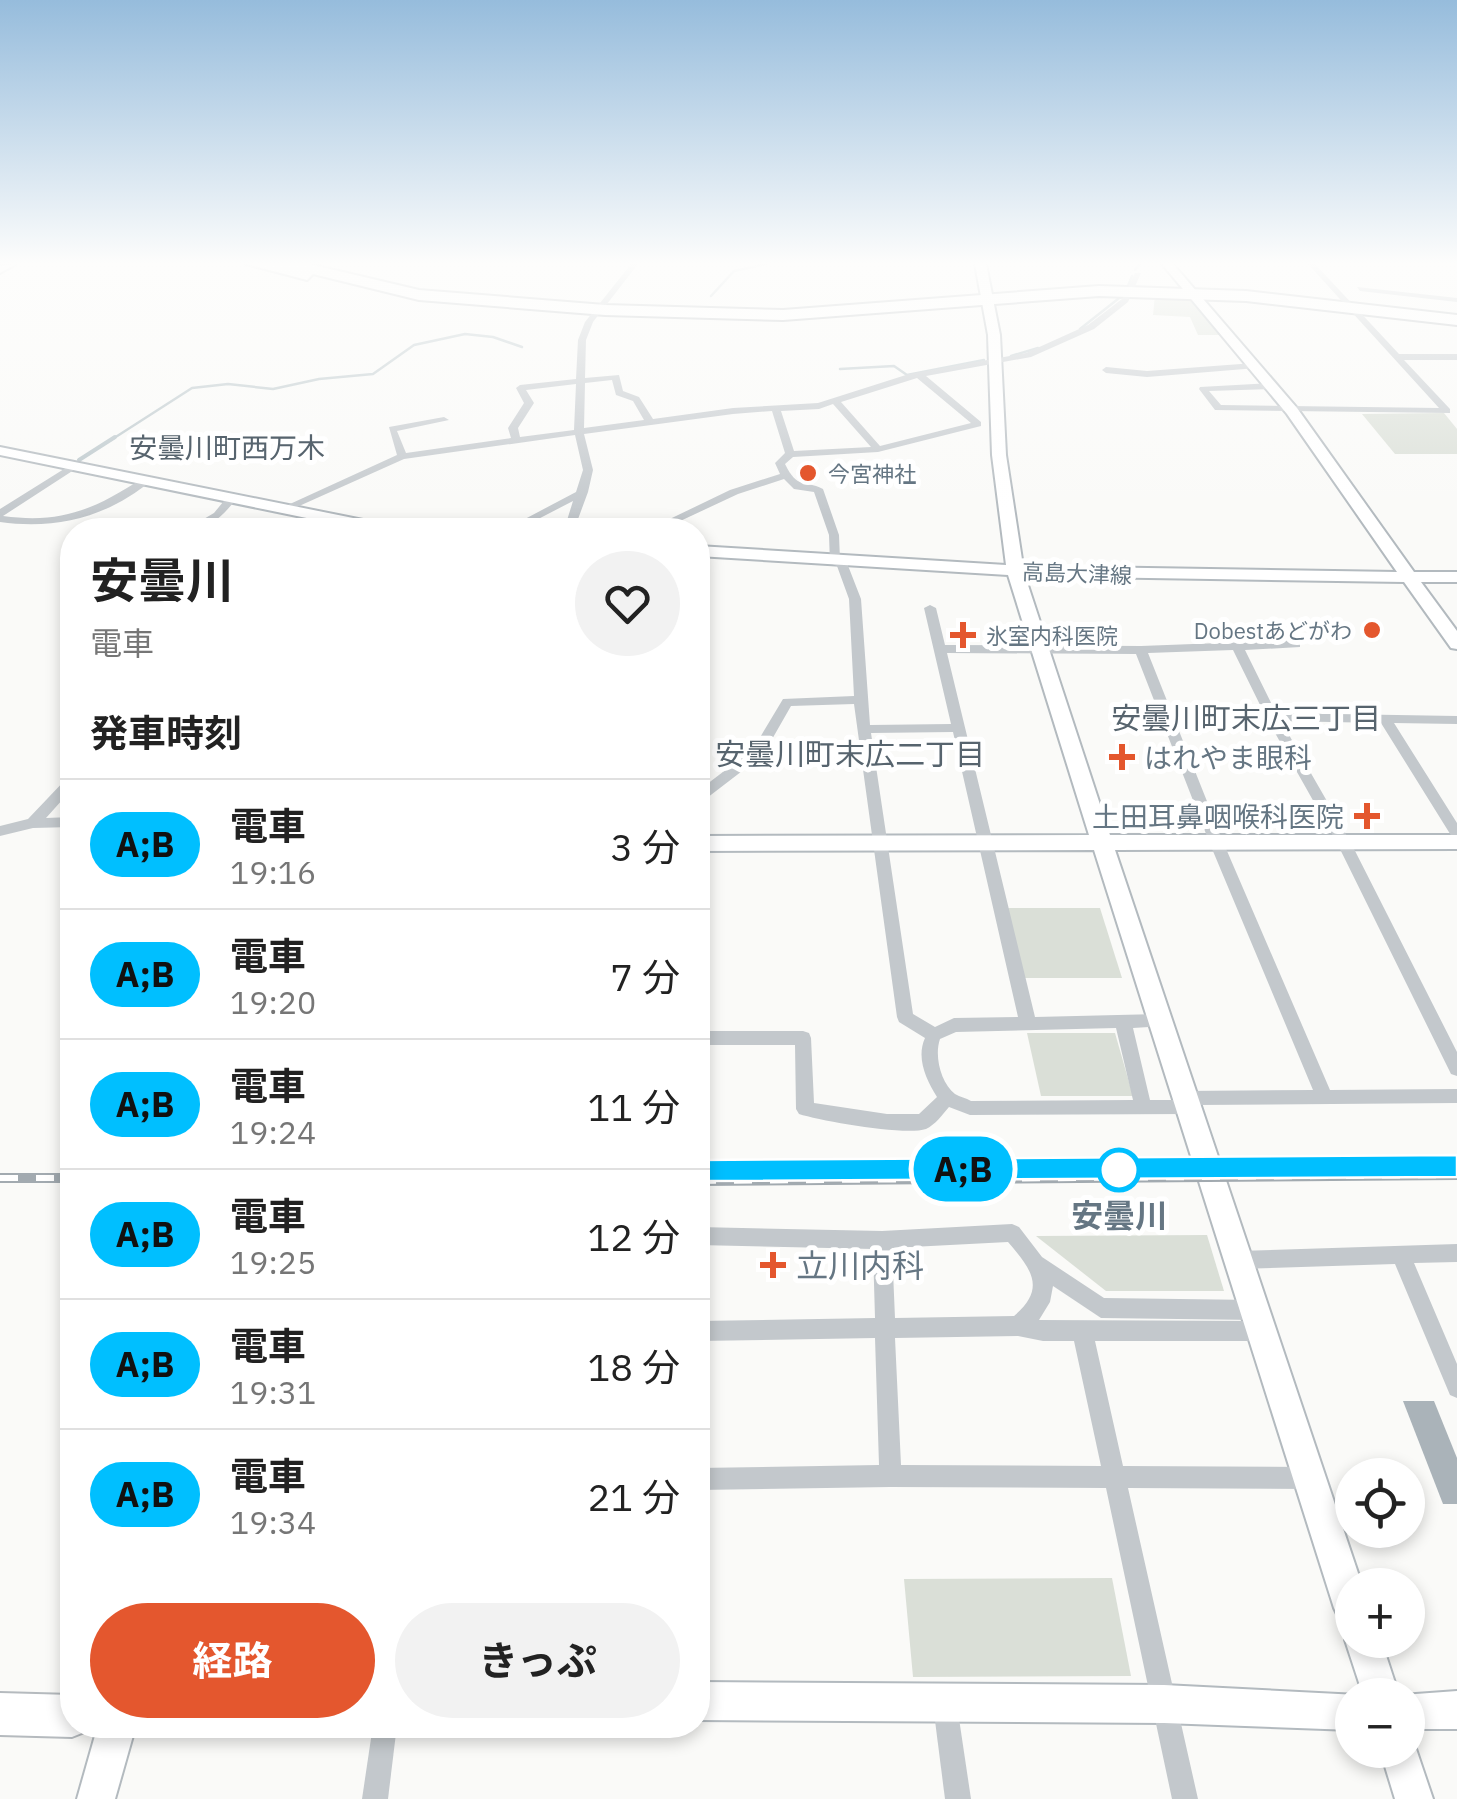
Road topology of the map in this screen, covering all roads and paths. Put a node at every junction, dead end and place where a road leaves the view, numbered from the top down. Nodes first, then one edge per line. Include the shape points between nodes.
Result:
1 (582, 348) edge
2 (994, 348) edge
3 (1045, 348) edge
4 (1238, 348) edge
5 (1387, 348) edge
6 (1396, 357) junction
7 (1457, 357) edge
8 (996, 360) junction
9 (1254, 366) junction
10 (1106, 370) dead end
11 (919, 375) junction
12 (582, 380) junction
13 (1272, 386) junction
14 (837, 403) junction
15 (776, 410) junction
16 (1292, 412) junction
17 (444, 420) dead end
18 (651, 424) junction
19 (579, 431) junction
20 (516, 440) junction
21 (878, 449) junction
22 (0, 451) edge
23 (790, 454) junction
24 (402, 456) junction
25 (76, 466) junction
26 (786, 475) junction
27 (147, 480) junction
28 (583, 492) junction
29 (232, 498) junction
30 (284, 509) junction
31 (0, 516) edge
32 (68, 518) edge
33 (212, 518) edge
34 (329, 518) edge
35 (532, 518) edge
36 (573, 518) edge
37 (678, 518) edge
38 (60, 519) edge
39 (710, 553) edge
40 (839, 563) junction
41 (1015, 570) junction
42 (1407, 577) junction
43 (1457, 577) edge
44 (930, 608) dead end
45 (1296, 644) dead end
46 (1457, 644) edge
47 (1237, 646) junction
48 (942, 649) junction
49 (1039, 649) junction
50 (1141, 650) junction
51 (778, 688) dead end
52 (860, 700) junction
53 (787, 702) junction
54 (1272, 717) junction
55 (1386, 720) junction
56 (1457, 720) edge
57 (959, 728) junction
58 (867, 729) junction
59 (710, 789) edge
60 (60, 794) edge
61 (60, 822) edge
62 (33, 823) junction
63 (0, 832) edge
64 (1457, 834) edge
65 (1457, 842) edge
66 (1344, 843) junction
67 (710, 844) edge
68 (1102, 844) junction
69 (1218, 844) junction
70 (986, 845) junction
71 (879, 846) junction
72 (1159, 1021) junction
73 (1122, 1022) junction
74 (1028, 1023) junction
75 (934, 1035) junction
76 (710, 1038) edge
77 (1457, 1069) edge
78 (1457, 1096) edge
79 (1324, 1097) junction
80 (946, 1098) junction
81 (1186, 1102) junction
82 (1143, 1106) junction
83 (710, 1236) edge
84 (882, 1240) junction
85 (1457, 1253) edge
86 (1400, 1254) junction
87 (1238, 1260) junction
88 (1041, 1266) junction
89 (1259, 1321) junction
90 (1018, 1326) junction
91 (1082, 1330) junction
92 (710, 1331) edge
93 (884, 1331) junction
94 (1457, 1388) edge
95 (890, 1476) junction
96 (1114, 1478) junction
97 (1310, 1478) junction
98 (710, 1480) edge
99 (1339, 1568) edge
100 (710, 1701) edge
101 (946, 1704) junction
102 (1164, 1704) junction
103 (1335, 1709) edge
104 (1457, 1710) edge
105 (1425, 1711) edge
106 (0, 1714) edge
107 (60, 1716) edge
108 (113, 1738) edge
109 (383, 1738) edge
110 (1405, 1768) edge
111 (96, 1799) edge
112 (375, 1799) edge
113 (958, 1799) edge
114 (1184, 1799) edge
115 (1414, 1799) edge

1 - 12 street
2 - 8 street
3 - 8 street
4 - 9 street
5 - 6 street
6 - 7 street
6 - 16 street via 1447,411
8 - 11 street
8 - 41 street via 1000,472
9 - 10 street via 1147,374
9 - 13 street
11 - 14 street
11 - 21 street via 978,424
12 - 18 street via 616,378 618,393 636,399
12 - 19 street
12 - 20 street via 520,388 529,403 514,428
13 - 16 street
13 - 16 street via 1203,389 1218,408
14 - 15 street
14 - 21 street
15 - 18 street
15 - 23 street
16 - 42 street
17 - 24 street via 392,429
18 - 19 street
19 - 20 street
19 - 28 street via 588,458
20 - 24 street
21 - 23 street
22 - 25 street
23 - 26 street via 780,463
24 - 30 street
25 - 27 street
25 - 31 street
26 - 37 street
26 - 40 street via 798,486 818,489
27 - 29 street
27 - 32 street via 94,514
28 - 35 street
28 - 36 street
29 - 30 street
29 - 33 street
30 - 34 street
31 - 38 street
39 - 40 street, 高島大津線
40 - 41 street, 高島大津線
40 - 52 street via 855,599
41 - 42 street, 高島大津線
41 - 49 street
42 - 43 street, 高島大津線
42 - 46 street
44 - 48 street
45 - 47 street
47 - 50 street
47 - 54 street
48 - 49 street
48 - 57 street
49 - 50 street
49 - 68 street
50 - 69 street
51 - 53 street
52 - 53 street
52 - 58 street
53 - 59 street via 758,752
54 - 55 street
54 - 66 street
55 - 56 street
55 - 64 street
57 - 58 street
57 - 70 street
58 - 71 street
60 - 62 street
61 - 62 street
62 - 63 street
65 - 66 street
66 - 69 street
66 - 77 street
67 - 71 street
68 - 69 street
68 - 70 street
68 - 72 street
69 - 79 street
70 - 71 street
70 - 74 street
71 - 75 street via 905,1017
72 - 73 street
72 - 81 street
73 - 74 street
73 - 82 street
74 - 75 street via 954,1024
75 - 80 street via 933,1074
76 - 80 street via 802,1038 805,1110 922,1122
78 - 79 street
79 - 81 street
80 - 82 street via 970,1108
81 - 82 street
81 - 87 street
83 - 84 street
84 - 88 street via 1012,1232
84 - 93 street
85 - 86 street
86 - 87 street
86 - 94 street
87 - 89 street
88 - 89 street via 1100,1308
88 - 90 street via 1041,1303
89 - 91 street
89 - 97 street
90 - 91 street
90 - 93 street
91 - 96 street
92 - 93 street
93 - 95 street
95 - 96 street
95 - 98 street
96 - 97 street
96 - 102 street
97 - 99 street
100 - 101 street
101 - 102 street
101 - 113 street
102 - 103 street
102 - 114 street
104 - 105 street
106 - 107 main road
108 - 111 street
109 - 112 street
110 - 115 street

